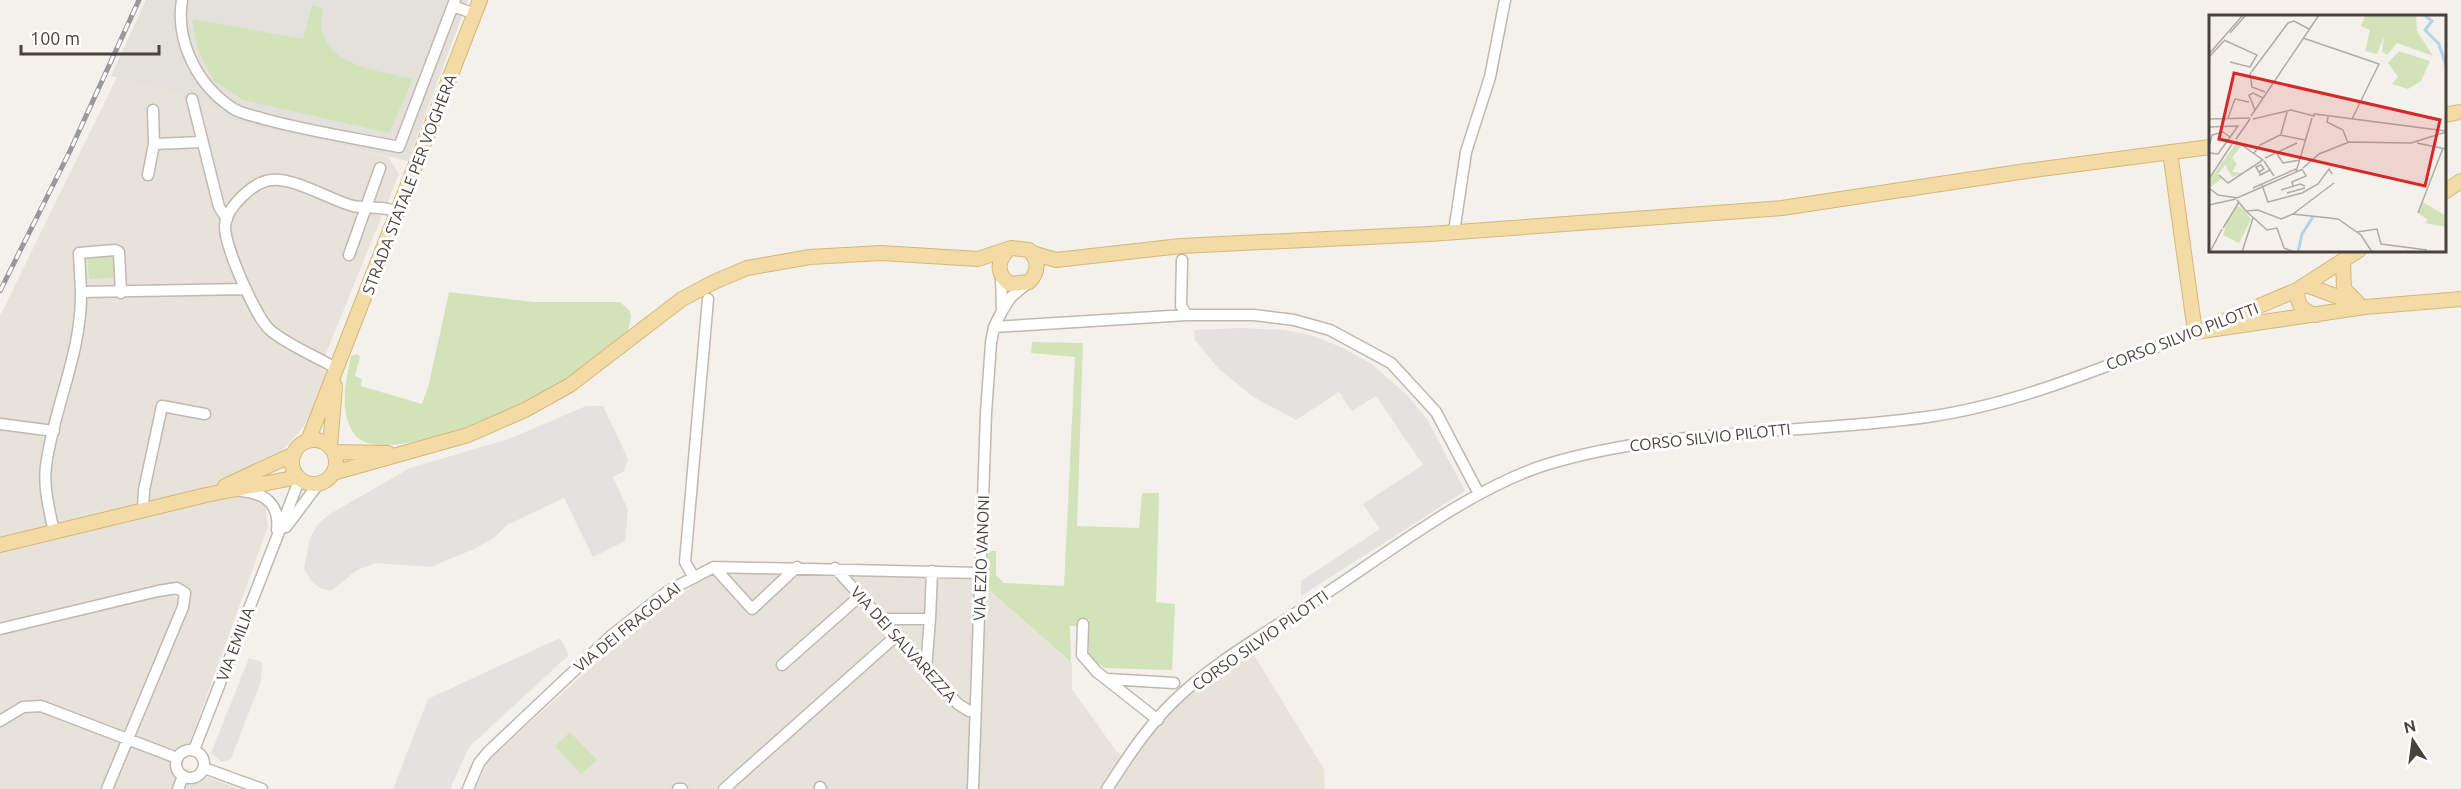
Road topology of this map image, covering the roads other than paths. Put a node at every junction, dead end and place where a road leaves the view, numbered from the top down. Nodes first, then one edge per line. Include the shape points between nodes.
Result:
1 (182, 0) edge
2 (480, 0) edge
3 (1505, 0) edge
4 (454, 3) edge
5 (475, 14) junction
6 (192, 99) dead end
7 (153, 110) dead end
8 (2461, 112) edge
9 (2446, 115) edge
10 (2461, 118) edge
11 (2446, 120) edge
12 (202, 142) junction
13 (154, 144) junction
14 (2209, 147) edge
15 (2170, 152) junction
16 (380, 168) dead end
17 (148, 175) dead end
18 (2461, 181) edge
19 (2446, 191) edge
20 (368, 206) junction
21 (398, 212) junction
22 (227, 219) junction
23 (1454, 232) junction
24 (1005, 252) junction
25 (2356, 252) edge
26 (1032, 253) junction
27 (350, 255) dead end
28 (1082, 258) junction
29 (965, 259) junction
30 (1182, 260) dead end
31 (2343, 262) junction
32 (1001, 276) junction
33 (1031, 280) junction
34 (2301, 288) junction
35 (246, 289) junction
36 (81, 292) junction
37 (121, 293) junction
38 (708, 299) dead end
39 (2461, 299) edge
40 (2365, 307) junction
41 (1002, 311) junction
42 (1187, 315) junction
43 (2316, 315) junction
44 (994, 327) junction
45 (2195, 332) junction
46 (337, 369) junction
47 (205, 414) dead end
48 (0, 424) edge
49 (54, 431) junction
50 (308, 441) junction
51 (332, 450) junction
52 (402, 452) junction
53 (294, 454) junction
54 (333, 473) junction
55 (299, 477) junction
56 (319, 483) junction
57 (237, 490) junction
58 (1479, 494) junction
59 (206, 495) junction
60 (143, 510) junction
61 (54, 532) junction
62 (277, 539) junction
63 (0, 545) edge
64 (714, 567) junction
65 (797, 567) junction
66 (835, 568) junction
67 (932, 572) junction
68 (980, 573) junction
69 (693, 576) junction
70 (860, 596) junction
71 (881, 619) junction
72 (930, 619) junction
73 (1083, 624) dead end
74 (0, 629) edge
75 (896, 636) junction
76 (782, 664) dead end
77 (926, 668) junction
78 (1108, 680) junction
79 (1174, 683) dead end
80 (976, 711) junction
81 (1158, 720) junction
82 (0, 721) edge
83 (127, 739) junction
84 (194, 750) junction
85 (177, 758) junction
86 (204, 768) junction
87 (183, 776) junction
88 (106, 789) edge
89 (178, 789) edge
90 (262, 789) edge
91 (468, 789) edge
92 (724, 789) edge
93 (973, 789) edge
94 (1107, 789) edge

1 - 4 street via 187,52 205,85 236,110 286,125 399,147
2 - 5 main road, STRADA STATALE PER VOGHERA
3 - 23 street via 1490,77 1466,152
4 - 5 street
5 - 21 main road, STRADA STATALE PER VOGHERA
6 - 12 street
7 - 13 street
8 - 9 main road
10 - 11 main road
12 - 13 street
12 - 22 street via 219,207
13 - 17 street
14 - 15 main road
15 - 23 main road via 1782,208
15 - 45 main road
16 - 20 street
18 - 19 main road
20 - 21 street
20 - 22 street via 354,206 273,179 257,185 241,198
20 - 27 street
21 - 46 main road, STRADA STATALE PER VOGHERA
22 - 35 street via 227,238
23 - 28 main road via 1181,246
24 - 26 main road via 1018,247
24 - 29 main road
24 - 32 main road via 999,263
25 - 31 main road, CORSO SILVIO PILOTTI
26 - 28 main road via 1056,260
26 - 33 main road via 1037,268
28 - 33 main road
29 - 32 main road
29 - 52 main road via 880,253 810,257 747,268 682,299 570,385 525,410 468,435
30 - 42 street via 1181,306
31 - 34 main road, CORSO SILVIO PILOTTI
31 - 40 main road via 2344,289 2351,299
32 - 33 main road via 1010,284
32 - 41 street
33 - 41 street
34 - 40 main road
34 - 43 main road via 2297,300 2302,308
34 - 45 main road, CORSO SILVIO PILOTTI
35 - 37 street
35 - 46 street via 268,329
36 - 37 street
36 - 37 street via 79,253 115,250 119,252
36 - 49 street via 81,317
38 - 69 street via 685,562
39 - 40 main road
40 - 43 main road
41 - 44 street, VIA EZIO VANONI
42 - 44 street
42 - 58 street via 1254,315 1294,320 1330,330 1391,363 1436,412
43 - 45 main road
44 - 68 street, VIA EZIO VANONI via 986,414
45 - 58 street, CORSO SILVIO PILOTTI via 2034,393 1977,409 1926,417 1676,437 1607,449 1544,466
46 - 50 main road, STRADA STATALE PER VOGHERA
46 - 51 main road, STRADA STATALE PER VOGHERA
47 - 60 street via 162,406
48 - 49 street
49 - 61 street via 45,481
50 - 51 main road via 320,441
50 - 53 main road
51 - 52 main road via 359,454
51 - 54 main road via 336,466
52 - 54 main road
53 - 55 main road via 293,466
53 - 59 main road
54 - 56 main road
55 - 56 main road
55 - 57 main road
55 - 62 street, VIA EMILIA
56 - 62 street, VIA EMILIA
57 - 59 main road
57 - 62 street via 256,492 272,502
58 - 81 street, CORSO SILVIO PILOTTI via 1230,657 1174,701
59 - 60 main road
60 - 61 main road
61 - 63 main road
62 - 84 street, VIA EMILIA
64 - 65 street, VIA DEI FRAGOLAI
64 - 65 street via 752,609
64 - 69 street, VIA DEI FRAGOLAI
65 - 66 street, VIA DEI FRAGOLAI
66 - 67 street, VIA DEI FRAGOLAI
66 - 70 street, VIA DEI SALVAREZZA
67 - 68 street, VIA DEI FRAGOLAI
67 - 72 street
68 - 80 street, VIA EZIO VANONI
69 - 91 street, VIA DEI FRAGOLAI via 612,635 561,682 487,753
70 - 71 street, VIA DEI SALVAREZZA
70 - 76 street
71 - 72 street
71 - 75 street, VIA DEI SALVAREZZA
72 - 77 street
73 - 78 street via 1082,656
74 - 83 street via 158,591 177,588 185,592 183,607
75 - 77 street, VIA DEI SALVAREZZA
75 - 92 street
77 - 80 street, VIA DEI SALVAREZZA via 958,704
78 - 79 street
78 - 81 street
80 - 93 street, VIA EZIO VANONI
81 - 94 street, CORSO SILVIO PILOTTI via 1136,744
82 - 83 street via 23,707 41,706
83 - 85 street
83 - 88 street
84 - 85 street via 182,752
84 - 86 street via 204,759
85 - 87 street via 177,771
86 - 87 street via 195,777
86 - 90 street
87 - 89 street

